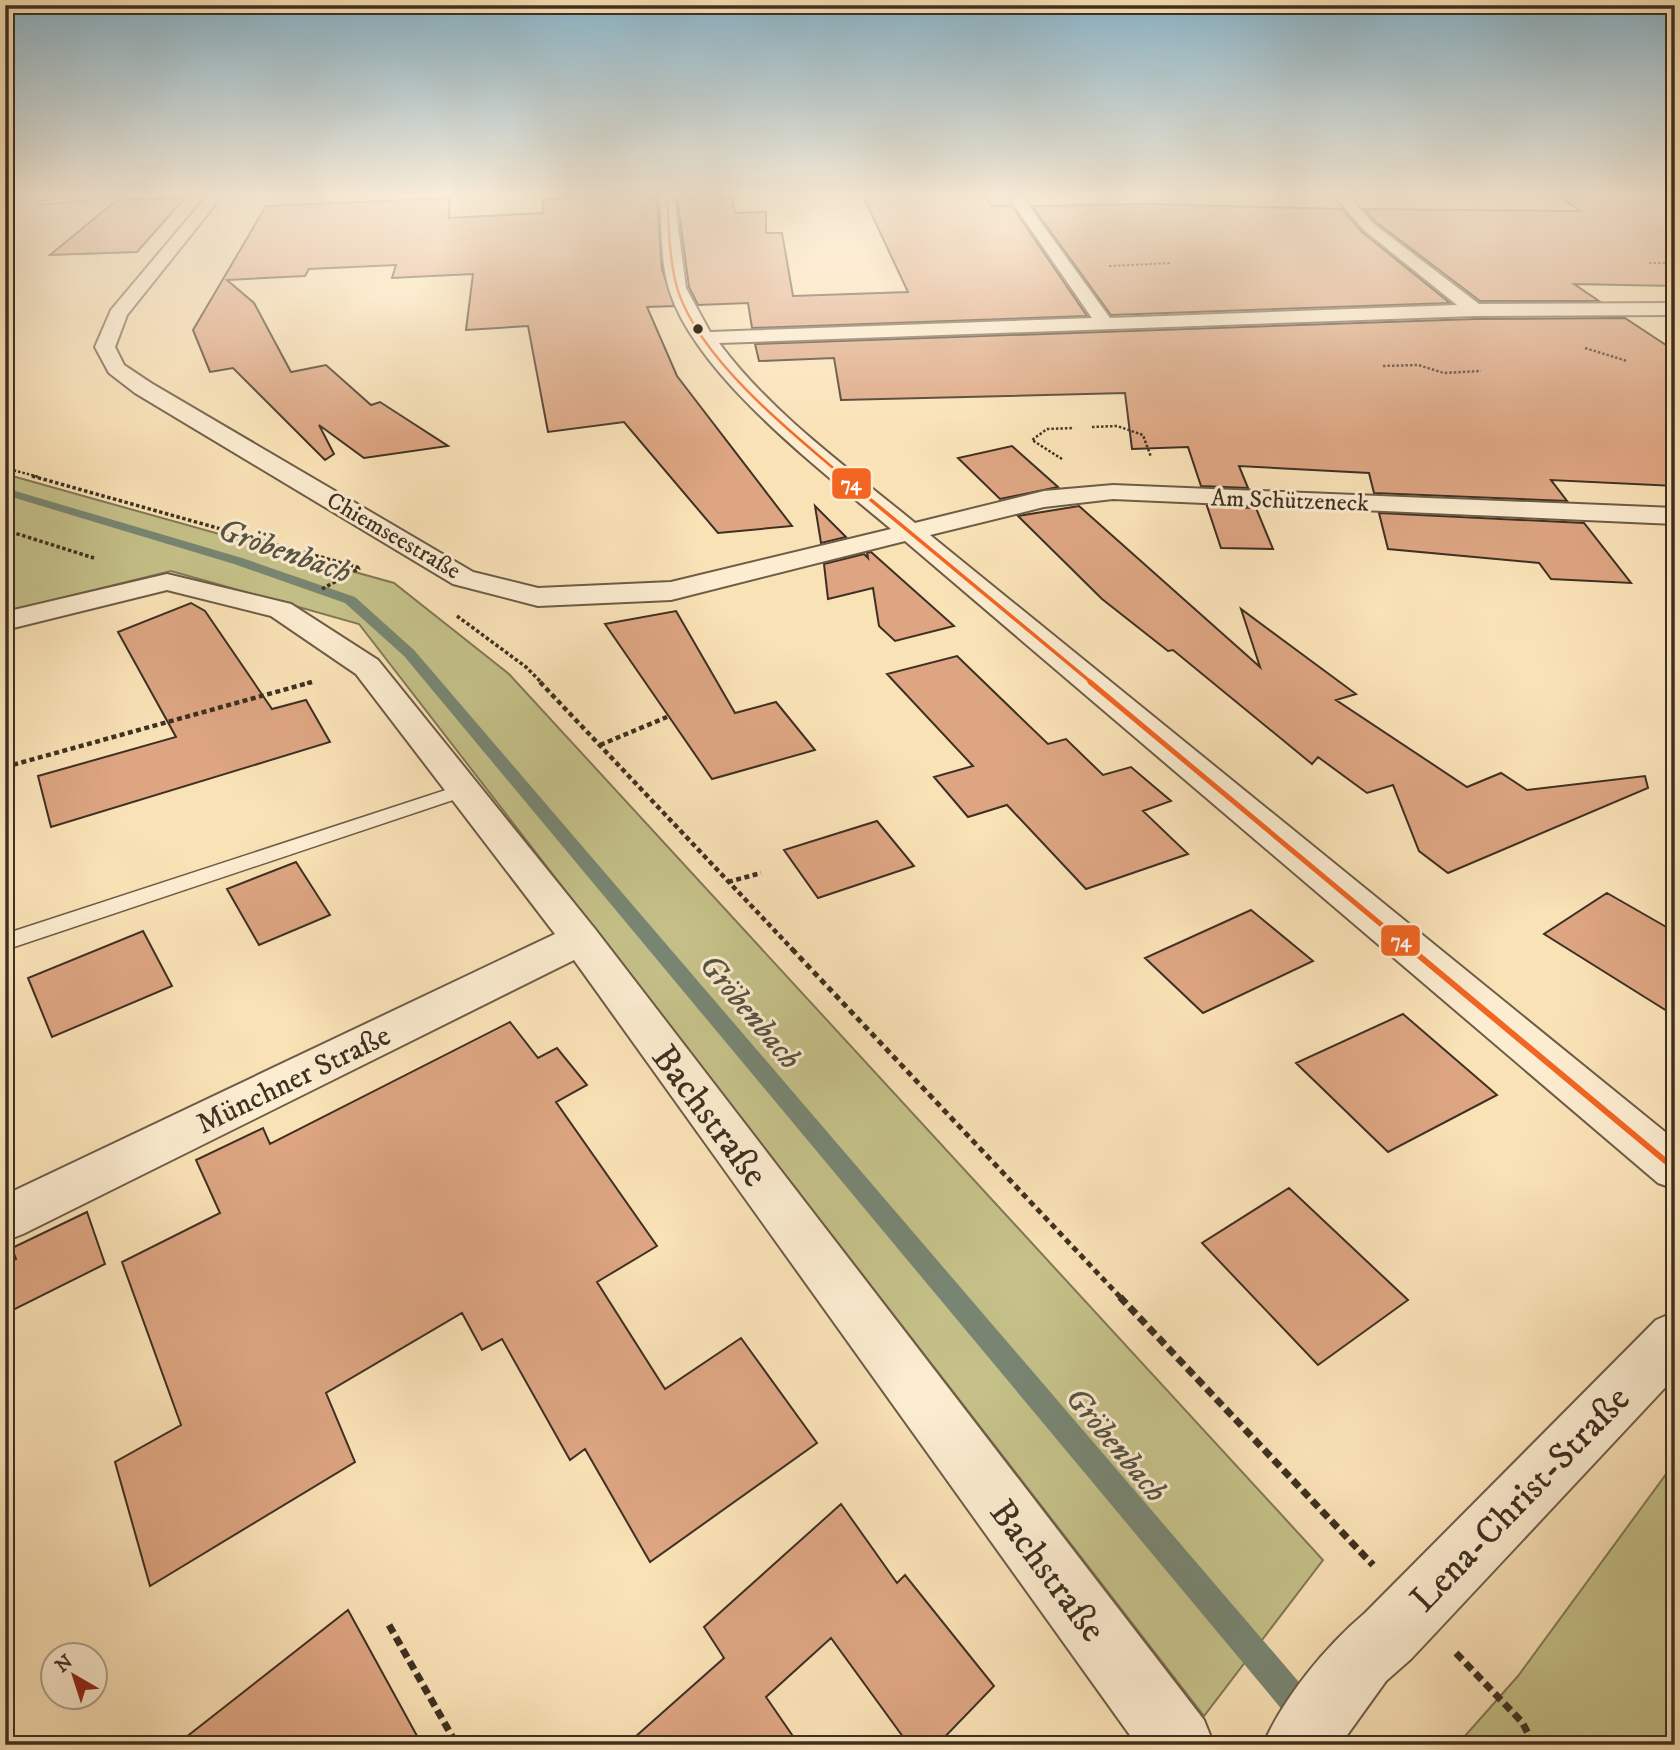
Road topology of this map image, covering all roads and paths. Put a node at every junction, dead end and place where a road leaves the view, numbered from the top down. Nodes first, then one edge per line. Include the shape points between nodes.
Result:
1 (148, 278) edge
2 (677, 278) edge
3 (1074, 278) edge
4 (1432, 278) edge
5 (1675, 309) edge
6 (1475, 310) junction
7 (1104, 321) junction
8 (703, 338) junction
9 (1383, 366) dead end
10 (1481, 371) dead end
11 (1092, 427) dead end
12 (1073, 428) dead end
13 (5, 468) edge
14 (1113, 492) junction
15 (1165, 495) junction
16 (1675, 516) edge
17 (5, 530) edge
18 (909, 531) junction
19 (359, 568) dead end
20 (463, 578) junction
21 (167, 582) junction
22 (5, 621) edge
23 (367, 667) junction
24 (667, 717) dead end
25 (600, 745) junction
26 (5, 767) edge
27 (464, 789) junction
28 (761, 873) dead end
29 (729, 882) junction
30 (581, 939) junction
31 (5, 942) edge
32 (1675, 1169) edge
33 (5, 1219) edge
34 (1675, 1338) edge
35 (1413, 1608) junction
36 (390, 1625) dead end
37 (457, 1745) edge
38 (1180, 1745) edge
39 (1298, 1745) edge
40 (1534, 1745) edge

1 - 20 street, Chiemseestraße via 118,314 105,347 116,369
2 - 8 street via 679,294
3 - 7 street
4 - 6 street
5 - 6 street
6 - 7 street
7 - 8 street
8 - 18 street via 743,385 792,431
9 - 10 path via 1418,365 1444,373
11 - 15 path via 1117,426 1143,435
12 - 14 path via 1047,429 1032,440
13 - 19 path
14 - 15 street, Am Schützeneck
14 - 18 street, Am Schützeneck via 1044,499
15 - 16 street, Am Schützeneck
17 - 21 path
18 - 20 street, Chiemseestraße via 671,591 538,597
18 - 32 street
20 - 25 path via 447,595 458,620 526,667
21 - 22 street
21 - 23 street, Bachstraße via 281,610
23 - 26 path
23 - 27 street, Bachstraße
24 - 25 path
25 - 29 path
27 - 30 street, Bachstraße
27 - 31 lane
28 - 29 path
29 - 35 path
30 - 33 street, Münchner Straße
30 - 38 street, Bachstraße
34 - 35 street, Lena-Christ-Straße
35 - 39 street, Lena-Christ-Straße via 1363,1658
35 - 40 path via 1522,1722
36 - 37 path

